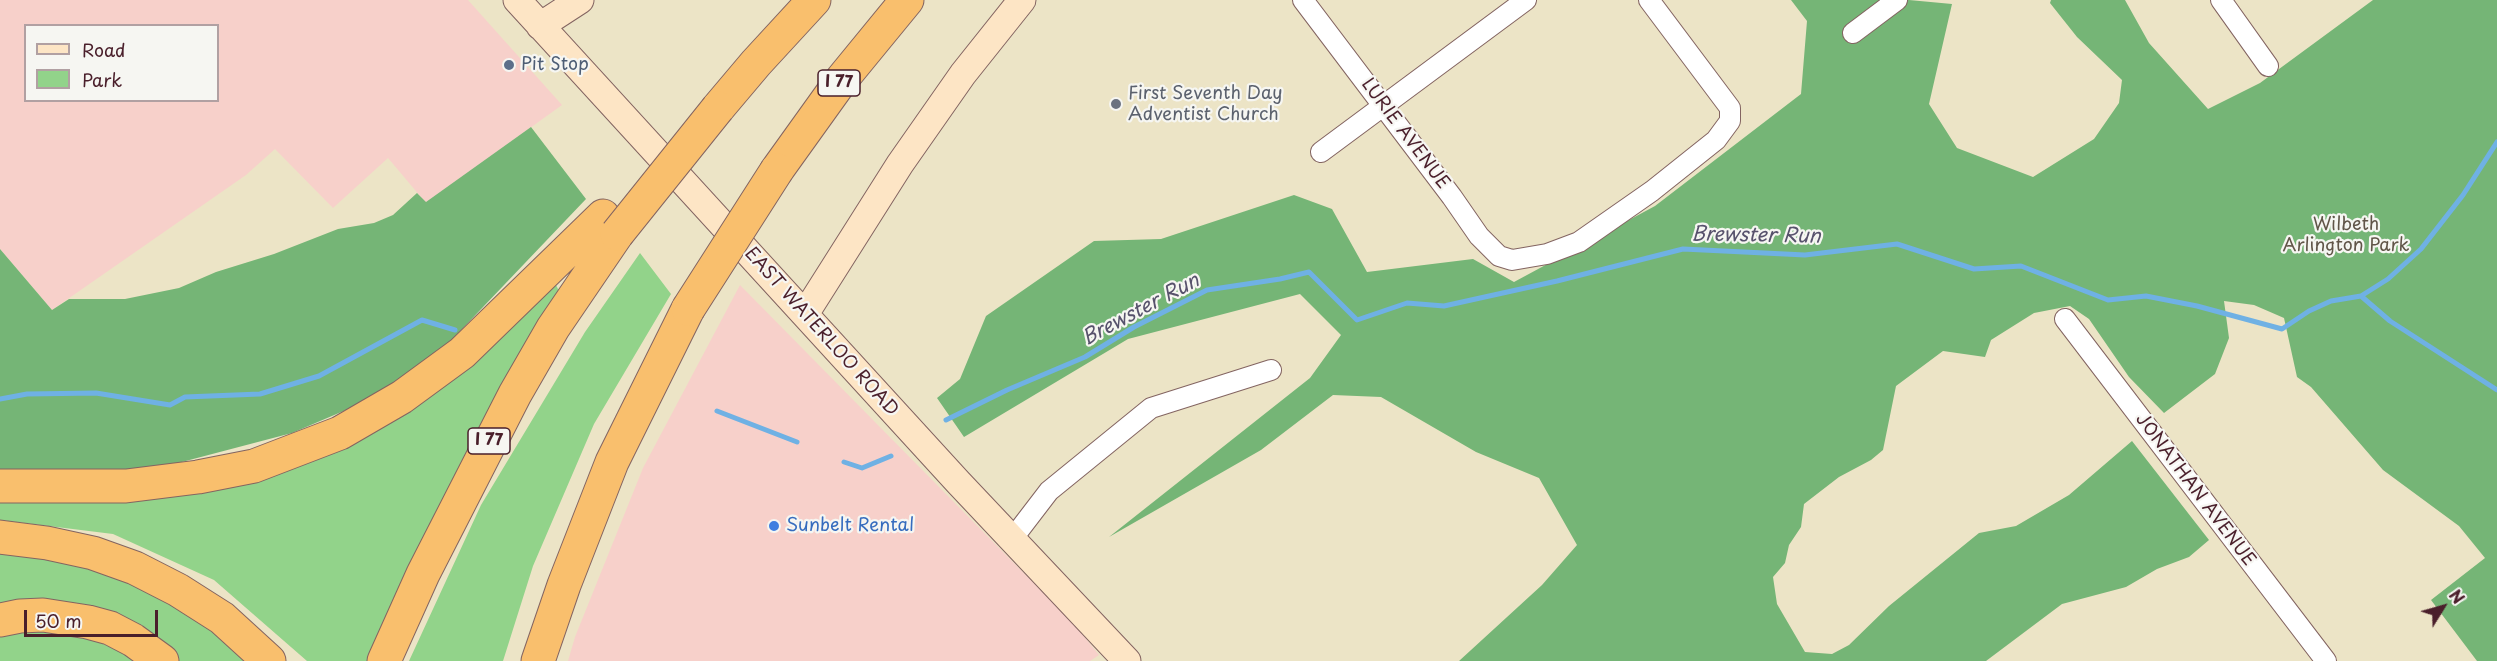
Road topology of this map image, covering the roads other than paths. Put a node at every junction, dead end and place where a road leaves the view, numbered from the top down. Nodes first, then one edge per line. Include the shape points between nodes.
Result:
1 (517, 0) edge
2 (579, 0) edge
3 (813, 0) edge
4 (908, 0) edge
5 (1022, 0) edge
6 (1303, 0) edge
7 (1526, 0) edge
8 (1649, 0) edge
9 (1897, 0) edge
10 (2221, 0) edge
11 (540, 26) junction
12 (1853, 33) dead end
13 (2268, 66) dead end
14 (1383, 107) junction
15 (1321, 152) dead end
16 (610, 225) junction
17 (805, 314) junction
18 (2065, 319) dead end
19 (1271, 370) dead end
20 (0, 486) edge
21 (0, 537) edge
22 (1013, 538) junction
23 (0, 620) edge
24 (162, 661) edge
25 (269, 661) edge
26 (384, 661) edge
27 (538, 661) edge
28 (1127, 661) edge
29 (2326, 661) edge

1 - 11 main road, EAST WATERLOO ROAD
2 - 11 main road
3 - 16 highway via 715,103
4 - 27 highway, I 77, bridge via 843,78 777,170 688,309 612,462
5 - 17 main road via 963,74 900,164
6 - 14 street, LURIE AVENUE
7 - 14 street
8 - 14 street, LURIE AVENUE via 1732,115 1716,140 1579,242 1547,254 1512,260 1499,256 1479,236
9 - 12 street
10 - 13 street
11 - 17 main road, EAST WATERLOO ROAD
14 - 15 street
16 - 20 highway via 462,353 402,397 340,433 254,466 198,477 126,486
16 - 26 highway, I 77 via 515,394 428,564
17 - 22 main road, EAST WATERLOO ROAD
18 - 29 street, JONATHAN AVENUE
19 - 22 street via 1151,408 1049,491
21 - 25 highway via 93,553 135,568 222,618
22 - 28 main road, EAST WATERLOO ROAD
23 - 24 highway via 43,615 88,622 133,640

